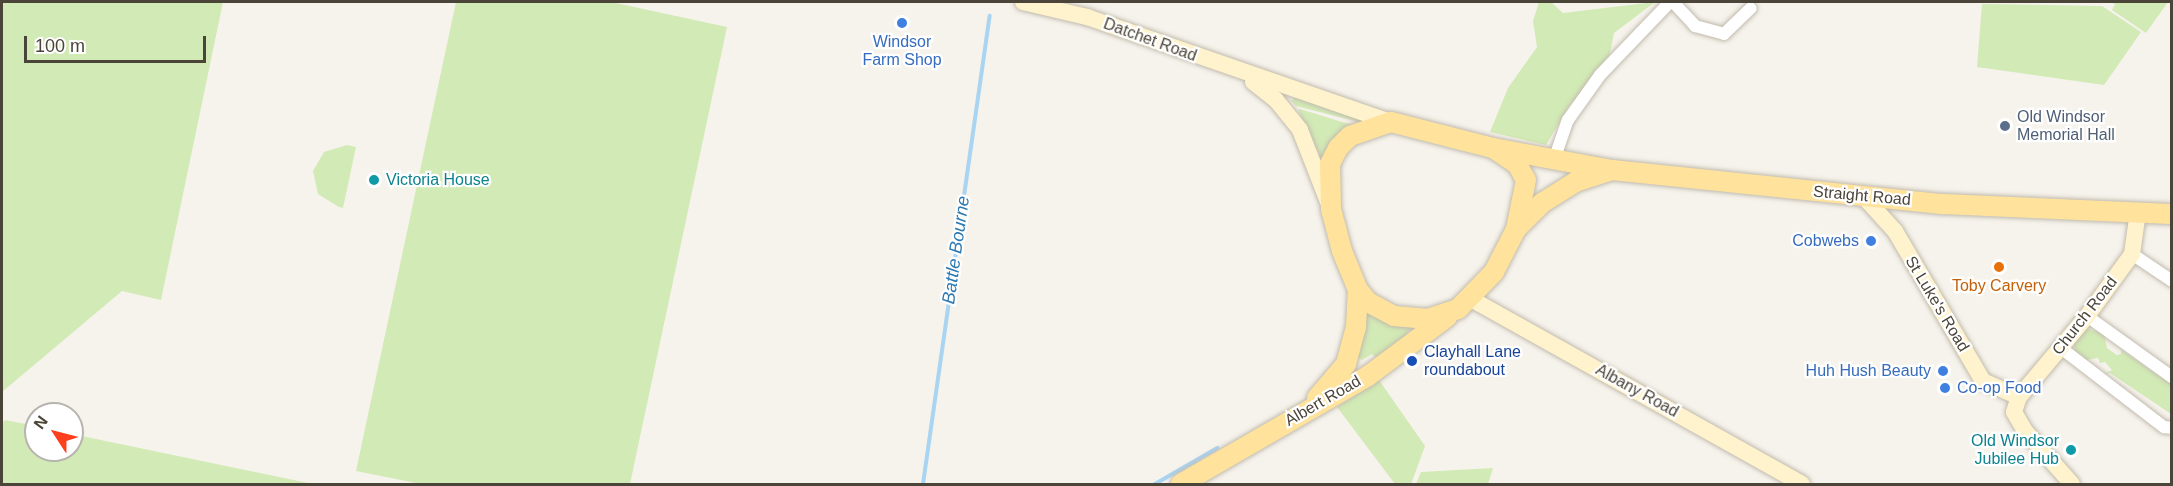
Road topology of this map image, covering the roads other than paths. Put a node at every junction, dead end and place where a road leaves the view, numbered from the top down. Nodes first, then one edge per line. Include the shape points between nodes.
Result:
1 (1023, 2) edge
2 (1671, 2) edge
3 (1751, 8) dead end
4 (1242, 74) junction
5 (1391, 122) junction
6 (1493, 148) junction
7 (1555, 157) junction
8 (1612, 170) junction
9 (1865, 198) junction
10 (1331, 209) junction
11 (2170, 210) edge
12 (2138, 212) junction
13 (1516, 230) junction
14 (2132, 254) junction
15 (2172, 281) edge
16 (1358, 290) junction
17 (1465, 304) junction
18 (2087, 316) junction
19 (2061, 348) junction
20 (2172, 377) edge
21 (2017, 404) junction
22 (1308, 409) junction
23 (2172, 428) edge
24 (2068, 483) edge
25 (1181, 484) edge
26 (1802, 484) edge

1 - 4 main road, Datchet Road via 1087,17
2 - 3 street via 1695,26 1724,34
2 - 7 street via 1600,75 1568,120
4 - 5 main road, Datchet Road
4 - 10 main road, Datchet Road via 1276,100 1294,121
5 - 6 main road
5 - 10 main road via 1356,133 1338,148 1330,164
6 - 7 main road, Straight Road
6 - 13 main road via 1517,164 1526,180
7 - 8 main road, Straight Road
8 - 9 main road, Straight Road
8 - 13 main road via 1575,182 1542,203
9 - 12 main road, Straight Road
9 - 21 main road, St Luke's Road via 1895,231 1983,381
10 - 16 main road
11 - 12 main road, Straight Road
12 - 14 main road, Church Road
13 - 17 main road via 1494,272
14 - 15 street
14 - 18 main road, Church Road
16 - 17 main road via 1368,302 1411,320 1428,319
16 - 22 main road via 1356,327 1347,364
17 - 22 main road, Albert Road via 1368,376
17 - 26 main road, Albany Road
18 - 19 main road, Church Road
18 - 20 street
19 - 21 main road, Church Road
19 - 23 street via 2164,427
21 - 24 main road via 2025,431
22 - 25 main road, Albert Road

